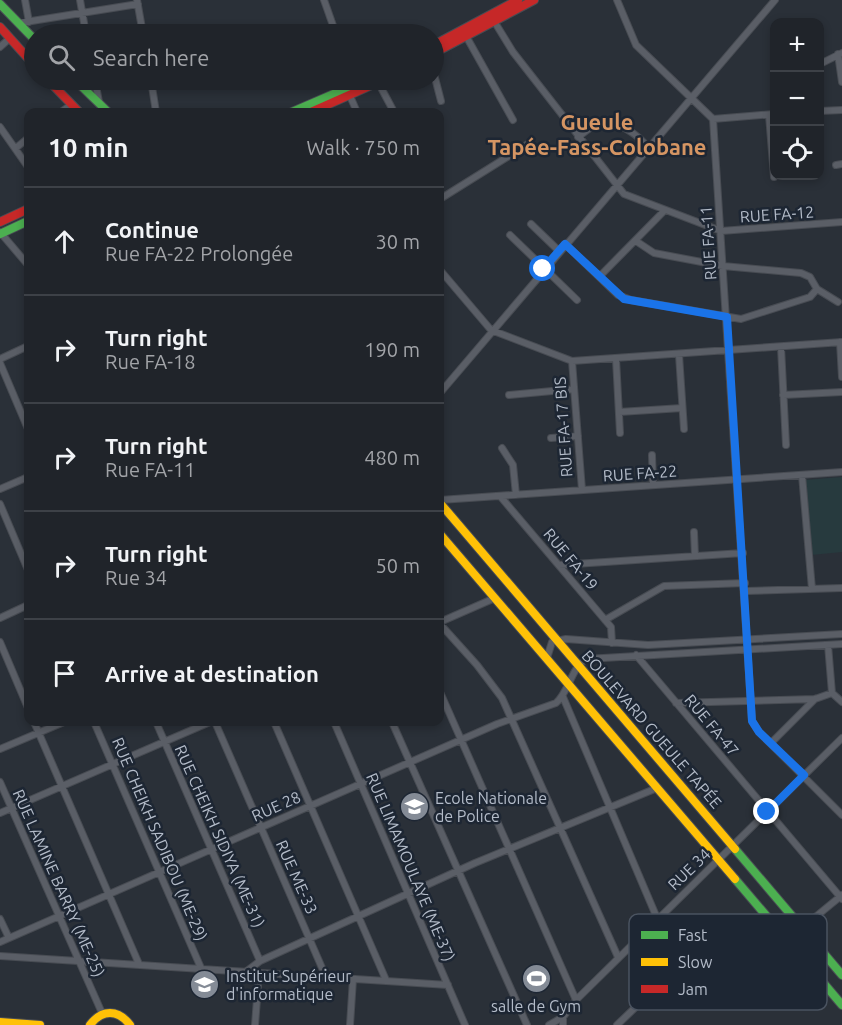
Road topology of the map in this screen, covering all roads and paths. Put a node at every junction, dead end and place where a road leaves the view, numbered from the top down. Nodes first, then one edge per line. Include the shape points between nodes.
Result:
1 (26, 0) edge
2 (80, 0) edge
3 (324, 0) edge
4 (518, 0) edge
5 (534, 0) edge
6 (617, 0) edge
7 (775, 0) edge
8 (138, 2) edge
9 (0, 4) edge
10 (82, 14) junction
11 (494, 21) junction
12 (29, 22) junction
13 (19, 23) junction
14 (84, 24) edge
15 (141, 24) edge
16 (332, 24) edge
17 (0, 27) edge
18 (24, 28) edge
19 (466, 36) junction
20 (10, 38) junction
21 (444, 40) edge
22 (0, 47) edge
23 (444, 48) edge
24 (840, 53) edge
25 (24, 54) edge
26 (824, 61) edge
27 (842, 82) edge
28 (57, 90) edge
29 (85, 90) edge
30 (97, 90) edge
31 (153, 90) edge
32 (338, 90) edge
33 (362, 90) edge
34 (384, 90) edge
35 (438, 90) edge
36 (350, 96) junction
37 (692, 98) junction
38 (441, 101) dead end
39 (99, 103) junction
40 (71, 105) junction
41 (67, 108) edge
42 (74, 108) edge
43 (104, 108) edge
44 (155, 108) edge
45 (300, 108) edge
46 (321, 108) edge
47 (355, 108) edge
48 (392, 108) edge
49 (842, 110) edge
50 (824, 111) edge
51 (770, 115) edge
52 (713, 118) junction
53 (513, 120) dead end
54 (0, 127) edge
55 (578, 137) junction
56 (24, 141) edge
57 (528, 144) dead end
58 (16, 148) junction
59 (648, 148) junction
60 (24, 161) edge
61 (616, 186) junction
62 (444, 196) edge
63 (24, 211) edge
64 (664, 211) junction
65 (0, 222) edge
66 (842, 222) edge
67 (24, 223) edge
68 (531, 224) dead end
69 (721, 231) junction
70 (0, 233) edge
71 (510, 235) dead end
72 (636, 241) junction
73 (565, 244) junction
74 (559, 251) junction
75 (24, 260) edge
76 (723, 266) junction
77 (543, 269) junction
78 (444, 275) edge
79 (599, 278) junction
80 (817, 289) junction
81 (577, 300) dead end
82 (838, 302) dead end
83 (727, 317) junction
84 (491, 330) junction
85 (841, 342) edge
86 (780, 347) junction
87 (24, 348) edge
88 (729, 350) junction
89 (680, 355) junction
90 (616, 358) junction
91 (0, 359) edge
92 (572, 361) junction
93 (0, 363) edge
94 (842, 377) edge
95 (444, 388) edge
96 (574, 389) junction
97 (842, 392) edge
98 (509, 394) dead end
99 (783, 395) junction
100 (682, 408) junction
101 (619, 412) junction
102 (24, 420) edge
103 (684, 429) dead end
104 (620, 433) dead end
105 (578, 436) junction
106 (551, 438) dead end
107 (786, 445) dead end
108 (502, 448) dead end
109 (652, 455) dead end
110 (842, 472) edge
111 (802, 475) junction
112 (24, 479) edge
113 (738, 479) junction
114 (653, 485) junction
115 (0, 489) edge
116 (582, 490) junction
117 (516, 495) junction
118 (500, 496) junction
119 (444, 501) edge
120 (0, 504) edge
121 (444, 506) edge
122 (694, 532) dead end
123 (444, 539) edge
124 (743, 553) junction
125 (695, 556) junction
126 (24, 561) edge
127 (558, 565) junction
128 (745, 583) junction
129 (842, 588) edge
130 (812, 589) junction
131 (746, 591) junction
132 (495, 598) junction
133 (24, 607) edge
134 (0, 618) edge
135 (605, 620) junction
136 (444, 621) edge
137 (444, 628) edge
138 (842, 634) edge
139 (556, 640) junction
140 (749, 640) junction
141 (0, 642) edge
142 (612, 643) junction
143 (842, 644) edge
144 (828, 645) junction
145 (749, 649) junction
146 (636, 655) junction
147 (547, 660) junction
148 (579, 666) junction
149 (569, 685) junction
150 (832, 693) junction
151 (563, 698) junction
152 (24, 699) edge
153 (815, 699) junction
154 (752, 700) junction
155 (444, 702) edge
156 (676, 702) junction
157 (842, 702) edge
158 (512, 719) junction
159 (36, 726) edge
160 (54, 726) edge
161 (96, 726) edge
162 (158, 726) edge
163 (202, 726) edge
164 (214, 726) edge
165 (276, 726) edge
166 (336, 726) edge
167 (394, 726) edge
168 (39, 732) junction
169 (842, 738) edge
170 (459, 741) junction
171 (164, 742) junction
172 (771, 743) junction
173 (0, 749) edge
174 (409, 763) junction
175 (112, 764) junction
176 (804, 775) junction
177 (0, 782) edge
178 (360, 784) junction
179 (62, 786) junction
180 (657, 788) junction
181 (312, 806) junction
182 (610, 807) junction
183 (11, 808) junction
184 (767, 812) junction
185 (0, 813) edge
186 (842, 815) edge
187 (260, 828) junction
188 (559, 828) junction
189 (733, 846) junction
190 (211, 849) junction
191 (508, 850) junction
192 (718, 860) junction
193 (159, 872) junction
194 (458, 872) junction
195 (109, 894) junction
196 (409, 894) junction
197 (841, 897) edge
198 (655, 914) edge
199 (661, 914) edge
200 (764, 914) edge
201 (790, 914) edge
202 (820, 914) edge
203 (58, 916) junction
204 (359, 917) junction
205 (0, 919) edge
206 (9, 938) junction
207 (309, 939) junction
208 (0, 942) edge
209 (629, 946) edge
210 (0, 956) edge
211 (618, 957) junction
212 (827, 957) edge
213 (77, 960) junction
214 (260, 961) junction
215 (139, 964) junction
216 (201, 968) junction
217 (247, 971) junction
218 (259, 973) junction
219 (842, 975) edge
220 (326, 977) junction
221 (353, 979) junction
222 (386, 980) junction
223 (448, 985) junction
224 (827, 987) edge
225 (576, 1000) junction
226 (842, 1005) edge
227 (633, 1010) edge
228 (102, 1013) junction
229 (563, 1017) junction
230 (0, 1022) edge
231 (465, 1024) edge
232 (40, 1025) edge
233 (90, 1025) edge
234 (130, 1025) edge
235 (255, 1025) edge
236 (350, 1025) edge
237 (527, 1025) edge
238 (549, 1025) edge
239 (563, 1025) edge
240 (617, 1025) edge

1 - 12 street
2 - 10 street
3 - 16 street
4 - 21 street
5 - 11 street
6 - 37 street via 636,45
7 - 37 street
8 - 10 street
8 - 15 street
9 - 13 street
10 - 12 street
10 - 14 street
11 - 19 street
11 - 55 street
12 - 13 street
13 - 18 street
17 - 20 street
19 - 23 street
19 - 53 street
20 - 22 street
20 - 25 street
24 - 26 street
24 - 27 street
28 - 40 street
29 - 39 street
30 - 39 street
31 - 44 street
32 - 45 street
33 - 36 street
34 - 48 street
35 - 38 street
36 - 46 street
36 - 47 street
37 - 52 street
37 - 59 street
39 - 43 street
40 - 41 street
40 - 42 street
49 - 50 street
51 - 52 street
52 - 69 street, RUE FA-11
54 - 58 street
55 - 59 street via 598,123 610,123 639,136
55 - 61 street
56 - 58 street
57 - 62 street
58 - 60 street
59 - 61 street
61 - 64 street, RUE FA-12 via 624,194
61 - 73 street
63 - 65 street
64 - 69 street, RUE FA-12
64 - 72 street
66 - 69 street, RUE FA-12
67 - 70 street
68 - 74 street
69 - 76 street, RUE FA-11
70 - 75 street
71 - 77 street
72 - 76 street via 654,253
72 - 79 street
73 - 74 street
73 - 79 street
74 - 77 street
76 - 80 street via 801,273 810,277
76 - 83 street, RUE FA-11
77 - 81 street
77 - 84 street
78 - 84 street
79 - 83 street via 624,299
80 - 82 street
80 - 83 street via 798,302 741,319
83 - 88 street, RUE FA-11
84 - 92 street
84 - 95 street
85 - 86 street
85 - 94 street
86 - 88 street
86 - 99 street
87 - 91 street
88 - 89 street
88 - 113 street, RUE FA-11
89 - 90 street
89 - 100 street
90 - 92 street
90 - 101 street
92 - 96 street, RUE FA-17 BIS
93 - 102 street
96 - 98 street
96 - 105 street, RUE FA-17 BIS
97 - 99 street
99 - 107 street
100 - 101 street
100 - 103 street
101 - 104 street
105 - 106 street
105 - 116 street, RUE FA-17 BIS
108 - 117 street via 513,465
109 - 114 street
110 - 111 street, RUE FA-22
111 - 113 street, RUE FA-22
111 - 130 street
112 - 115 street
113 - 114 street, RUE FA-22
113 - 124 street, RUE FA-11
114 - 116 street, RUE FA-22
116 - 117 street, RUE FA-22
117 - 118 street, RUE FA-22
118 - 119 street, RUE FA-22
118 - 127 street, RUE FA-19
120 - 126 street
121 - 139 street, BOULEVARD GUEULE TAPÉE
122 - 125 street
123 - 132 street, BOULEVARD GUEULE TAPÉE
124 - 125 street
124 - 128 street, RUE FA-11
125 - 127 street
127 - 135 street, RUE FA-19
128 - 131 street, RUE FA-11
128 - 135 street via 664,586
129 - 130 street
130 - 131 street
131 - 140 street, RUE FA-11
132 - 136 street
132 - 147 street, BOULEVARD GUEULE TAPÉE
133 - 134 street
135 - 142 street, RUE FA-19 via 612,630
137 - 158 street via 493,683
138 - 140 street
139 - 142 street
139 - 147 street via 549,647
139 - 148 street, BOULEVARD GUEULE TAPÉE
140 - 142 street
140 - 145 street, RUE FA-11
141 - 152 street
143 - 144 street
144 - 145 street
144 - 150 street
145 - 146 street
145 - 154 street, RUE FA-11
146 - 148 street via 591,658
146 - 156 street, RUE FA-47
147 - 149 street, BOULEVARD GUEULE TAPÉE
148 - 149 street
148 - 189 street, BOULEVARD GUEULE TAPÉE
149 - 151 street
149 - 180 street, BOULEVARD GUEULE TAPÉE
150 - 153 street
150 - 157 street
151 - 158 street, RUE 28
151 - 182 street
153 - 154 street
153 - 172 street
154 - 156 street
154 - 172 street, RUE FA-11 via 754,727
155 - 170 street
156 - 184 street, RUE FA-47
158 - 170 street, RUE 28
158 - 188 street
159 - 168 street
160 - 168 street
161 - 175 street, RUE CHEIKH SADIBOU (ME-29)
162 - 171 street, RUE CHEIKH SIDIYA (ME-31)
163 - 171 street
164 - 187 street, RUE ME-33
165 - 181 street
166 - 178 street, RUE LIMAMOULAYE (ME-37)
167 - 174 street
168 - 173 street
168 - 179 street
169 - 176 street, RUE 34
170 - 174 street, RUE 28
170 - 191 street
171 - 175 street
171 - 190 street, RUE CHEIKH SIDIYA (ME-31)
172 - 176 street, RUE FA-11
174 - 178 street, RUE 28
174 - 194 street
175 - 179 street
175 - 193 street, RUE CHEIKH SADIBOU (ME-29)
176 - 184 street, RUE 34
176 - 186 street, RUE FA-11
177 - 183 street, RUE LAMINE BARRY (ME-25)
178 - 181 street, RUE 28
178 - 196 street, RUE LIMAMOULAYE (ME-37)
179 - 183 street
179 - 195 street
180 - 182 street
180 - 192 street, BOULEVARD GUEULE TAPÉE
181 - 187 street, RUE 28
181 - 204 street
182 - 188 street
182 - 198 street
183 - 185 street
183 - 203 street, RUE LAMINE BARRY (ME-25)
184 - 189 street, RUE 34
184 - 197 street, RUE FA-47
187 - 190 street, RUE 28
187 - 207 street, RUE ME-33
188 - 191 street
188 - 211 street
189 - 192 street, RUE 34
189 - 201 street, BOULEVARD GUEULE TAPÉE
190 - 193 street, RUE 28
190 - 214 street, RUE CHEIKH SIDIYA (ME-31)
191 - 194 street
191 - 225 street
192 - 199 street, RUE 34
192 - 200 street, BOULEVARD GUEULE TAPÉE
193 - 195 street, RUE 28
193 - 216 street, RUE CHEIKH SADIBOU (ME-29)
194 - 196 street
194 - 237 street
195 - 203 street, RUE 28
195 - 215 street
196 - 204 street
196 - 223 street, RUE LIMAMOULAYE (ME-37)
197 - 202 street
203 - 206 street, RUE 28
203 - 213 street, RUE LAMINE BARRY (ME-25)
204 - 207 street
204 - 222 street
205 - 206 street
206 - 208 street, RUE 28
207 - 214 street
207 - 220 street, RUE ME-33
209 - 211 street, RUE 34
210 - 213 street
211 - 225 street, RUE 34
212 - 219 street, BOULEVARD GUEULE TAPÉE
213 - 215 street
213 - 228 street, RUE LAMINE BARRY (ME-25)
214 - 217 street
215 - 216 street
216 - 217 street
217 - 218 street
218 - 220 street
218 - 235 street
220 - 221 street
221 - 222 street
221 - 236 street
222 - 223 street
223 - 231 street, RUE LIMAMOULAYE (ME-37)
224 - 226 street, BOULEVARD GUEULE TAPÉE
225 - 229 street, RUE 34
227 - 240 street
228 - 233 street
228 - 234 street via 117,1013
229 - 238 street
229 - 239 street
230 - 232 street

